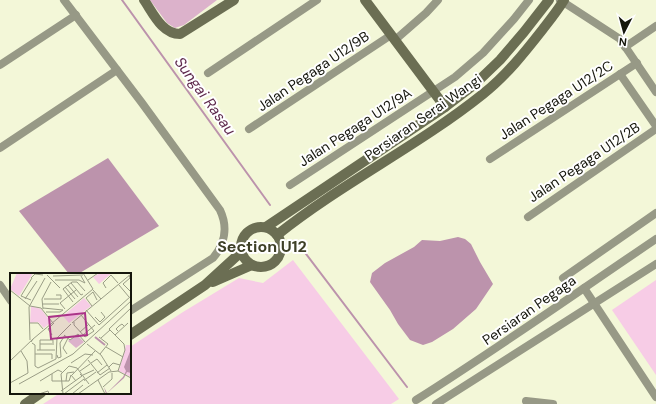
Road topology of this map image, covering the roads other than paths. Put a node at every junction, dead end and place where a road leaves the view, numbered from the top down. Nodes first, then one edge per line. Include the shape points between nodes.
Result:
1 (64, 0) edge
2 (144, 0) edge
3 (234, 0) edge
4 (317, 0) edge
5 (365, 0) edge
6 (438, 0) edge
7 (529, 0) edge
8 (548, 0) edge
9 (562, 1) edge
10 (76, 15) junction
11 (656, 26) edge
12 (393, 37) junction
13 (625, 47) junction
14 (637, 64) junction
15 (0, 65) edge
16 (117, 70) junction
17 (208, 73) dead end
18 (620, 74) junction
19 (434, 92) junction
20 (656, 92) edge
21 (445, 107) junction
22 (656, 126) edge
23 (249, 129) dead end
24 (656, 129) edge
25 (0, 148) edge
26 (490, 159) dead end
27 (290, 185) dead end
28 (656, 214) edge
29 (528, 217) dead end
30 (266, 227) junction
31 (277, 235) junction
32 (656, 240) edge
33 (241, 252) junction
34 (656, 264) edge
35 (252, 265) junction
36 (563, 278) dead end
37 (0, 285) edge
38 (205, 285) junction
39 (584, 288) junction
40 (10, 300) edge
41 (595, 304) junction
42 (131, 310) edge
43 (131, 334) edge
44 (40, 394) edge
45 (656, 397) edge
46 (416, 400) dead end
47 (526, 401) dead end
48 (25, 404) edge
49 (436, 404) edge
50 (553, 404) edge

1 - 10 street
2 - 3 street via 163,27 174,34 185,32
4 - 17 street
5 - 12 street
6 - 12 street, Jalan Pegaga U12/9B via 426,13
7 - 19 street, Jalan Pegaga U12/9A via 483,53
8 - 21 street, Persiaran Serai Wangi via 500,60 475,84
9 - 13 street via 620,39
9 - 31 street, Persiaran Serai Wangi via 510,69 484,93 403,151 301,216
10 - 15 street
10 - 16 street
11 - 13 street
12 - 19 street
12 - 23 street, Jalan Pegaga U12/9B
13 - 14 street
14 - 18 street, Jalan Pegaga U12/2C
14 - 20 street
16 - 25 street
16 - 42 street via 220,210 225,228 219,251 213,258
18 - 22 street
18 - 26 street, Jalan Pegaga U12/2C
19 - 21 street
19 - 27 street, Jalan Pegaga U12/9A
21 - 30 street, Persiaran Serai Wangi
24 - 29 street, Jalan Pegaga U12/2B
28 - 36 street
30 - 31 street
30 - 33 street via 248,230 241,240
31 - 35 street via 281,248 276,260 265,266
32 - 39 street, Persiaran Pegaga
33 - 35 street
33 - 38 street
34 - 41 street, Persiaran Pegaga
35 - 38 street
37 - 40 street
38 - 43 street
39 - 41 street
39 - 46 street, Persiaran Pegaga via 480,360
41 - 45 street
41 - 49 street, Persiaran Pegaga
44 - 48 street
47 - 50 street

